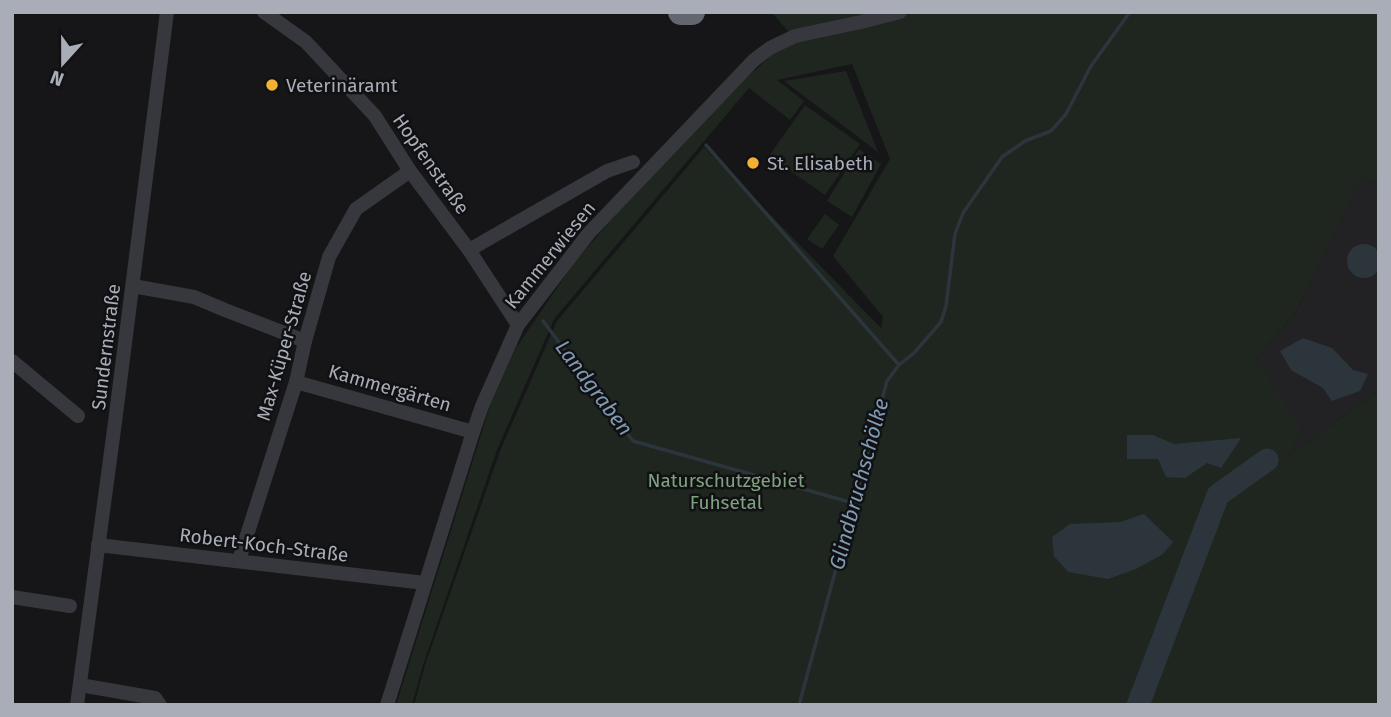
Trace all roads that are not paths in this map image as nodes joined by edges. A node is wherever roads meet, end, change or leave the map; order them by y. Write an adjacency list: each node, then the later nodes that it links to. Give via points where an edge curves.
1 (167, 12): 9 (street, Sundernstraße)
2 (264, 12): 7 (street, Hopfenstraße, via 306,42 367,107)
3 (681, 12): 4 (highway)
4 (692, 12)
5 (900, 12): 10 (street, Kammerwiesen, via 795,36 754,60 589,233)
6 (633, 162): 8 (street, Kammerwiesen, via 607,171)
7 (411, 170): 8 (street, Hopfenstraße); 11 (street, Max-Küper-Straße, via 356,209 329,257)
8 (469, 250): 10 (street, Hopfenstraße)
9 (133, 286): 11 (street, via 194,297); 16 (street, Sundernstraße)
10 (518, 325): 15 (street, Kammerwiesen)
11 (305, 341): 13 (street, Max-Küper-Straße)
12 (12, 361): 14 (street)
13 (296, 382): 15 (street, Kammergärten); 17 (street, Max-Küper-Straße)
14 (78, 416)
15 (473, 432): 18 (street, Kammerwiesen)
16 (98, 545): 17 (street, Robert-Koch-Straße); 21 (street, Sundernstraße)
17 (239, 561): 18 (street, Robert-Koch-Straße)
18 (425, 583): 24 (street, Kammerwiesen)
19 (12, 597): 20 (street)
20 (70, 606)
21 (80, 685): 22 (street, Sundernstraße); 23 (street, via 155,698)
22 (77, 705)
23 (160, 705)
24 (387, 705)

